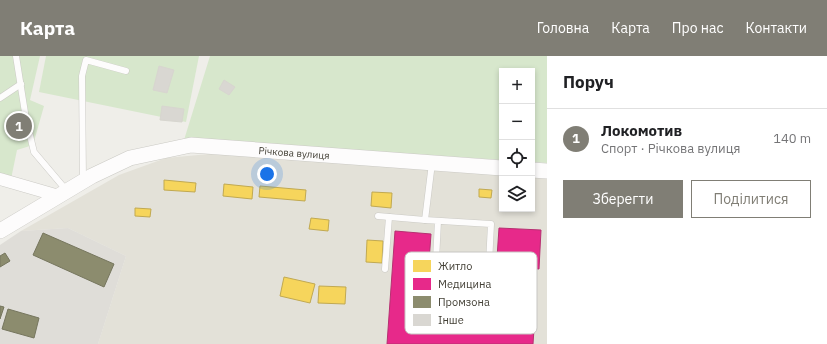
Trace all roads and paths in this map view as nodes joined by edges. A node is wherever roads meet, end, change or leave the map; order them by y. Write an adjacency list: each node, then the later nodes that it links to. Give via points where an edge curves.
1 (16, 56): 3 (lane)
2 (126, 71): 10 (lane, via 86,60 82,76)
3 (21, 84): 4 (lane); 11 (lane, via 34,152)
4 (0, 98)
5 (432, 162): 6 (street, Річкова вулиця); 10 (street, Річкова вулиця, via 191,145 130,158); 14 (lane)
6 (499, 168)
7 (535, 170): 8 (street)
8 (547, 171)
9 (0, 179): 11 (street)
10 (88, 179): 11 (street, Річкова вулиця)
11 (63, 194): 16 (street, Річкова вулиця)
12 (378, 216): 13 (lane)
13 (389, 217): 14 (lane); 19 (lane)
14 (425, 220): 15 (lane)
15 (438, 221): 17 (lane); 18 (lane, via 491,224)
16 (0, 231)
17 (436, 252)
18 (490, 252)
19 (385, 269)

